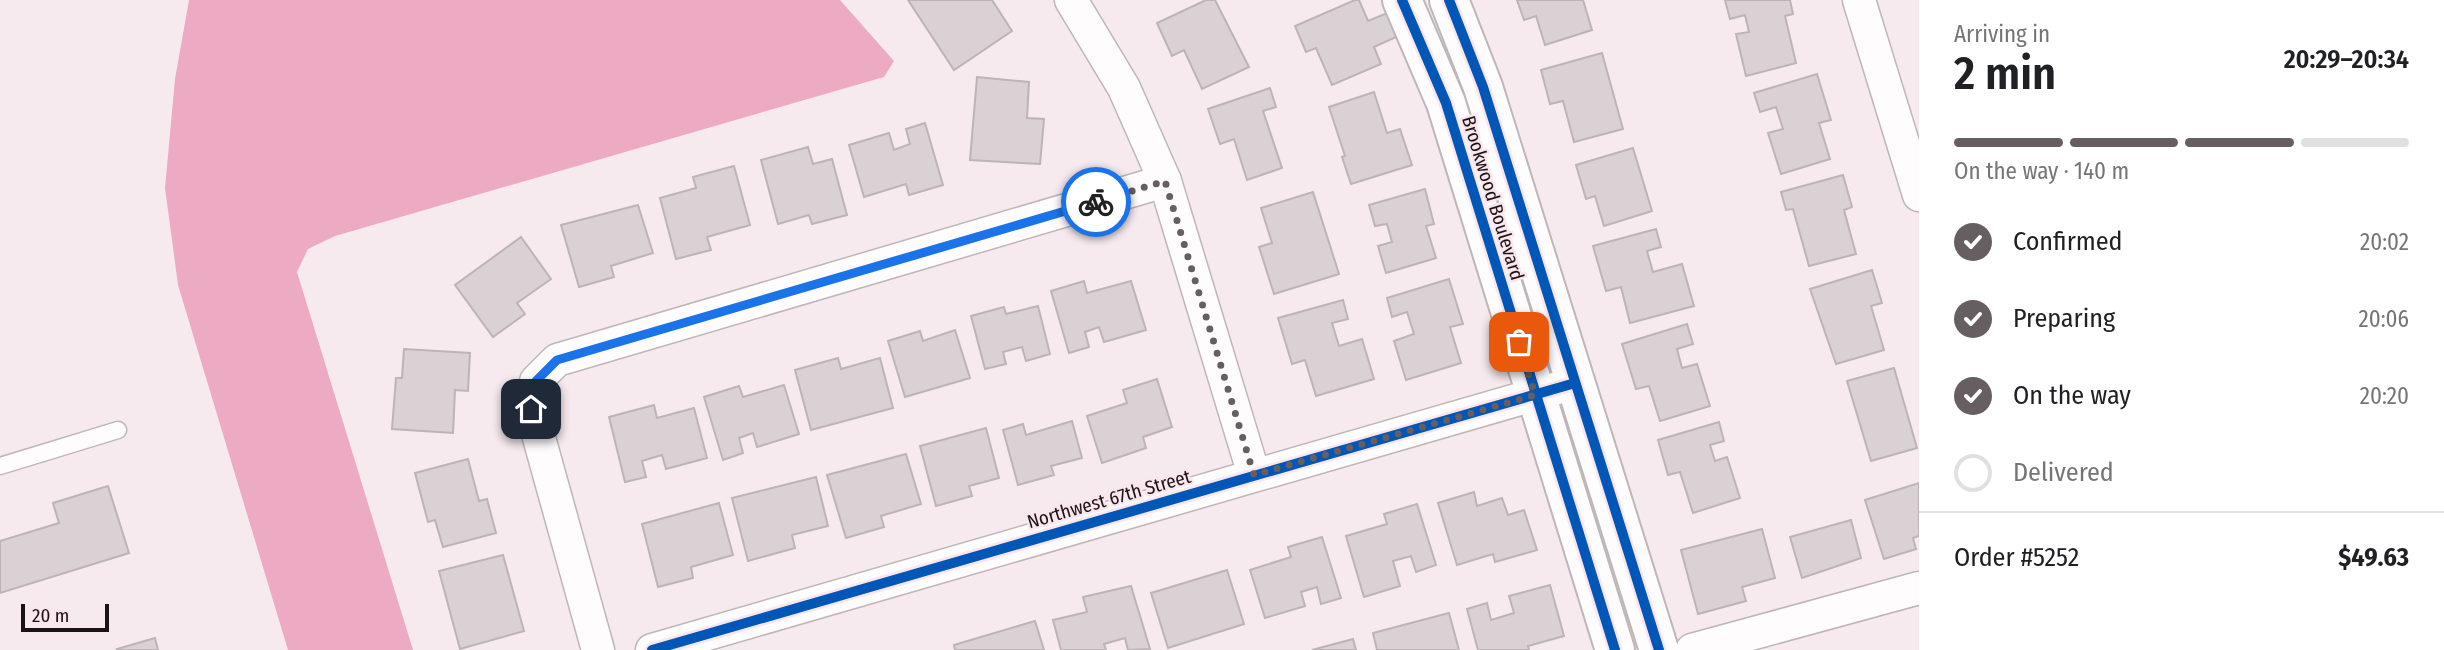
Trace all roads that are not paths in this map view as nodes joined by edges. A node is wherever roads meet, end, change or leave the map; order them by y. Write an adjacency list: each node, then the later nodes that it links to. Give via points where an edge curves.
1 (1072, 0): 5 (street, via 1124,88)
2 (1402, 0): 8 (street, Brookwood Boulevard, via 1446,103)
3 (1449, 0): 7 (street, Brookwood Boulevard, via 1483,87)
4 (1859, 0): 6 (street)
5 (1165, 181): 11 (street); 13 (street, via 557,360 536,381 531,409)
6 (1919, 195)
7 (1575, 383): 8 (street, Northwest 67th Street); 16 (street, Brookwood Boulevard)
8 (1535, 395): 11 (street, Northwest 67th Street); 15 (street, Brookwood Boulevard)
9 (118, 430): 10 (lane)
10 (0, 466)
11 (1254, 475): 14 (street, Northwest 67th Street)
12 (1919, 588): 17 (street)
13 (598, 650)
14 (652, 650)
15 (1615, 650)
16 (1659, 650)
17 (1692, 650)

